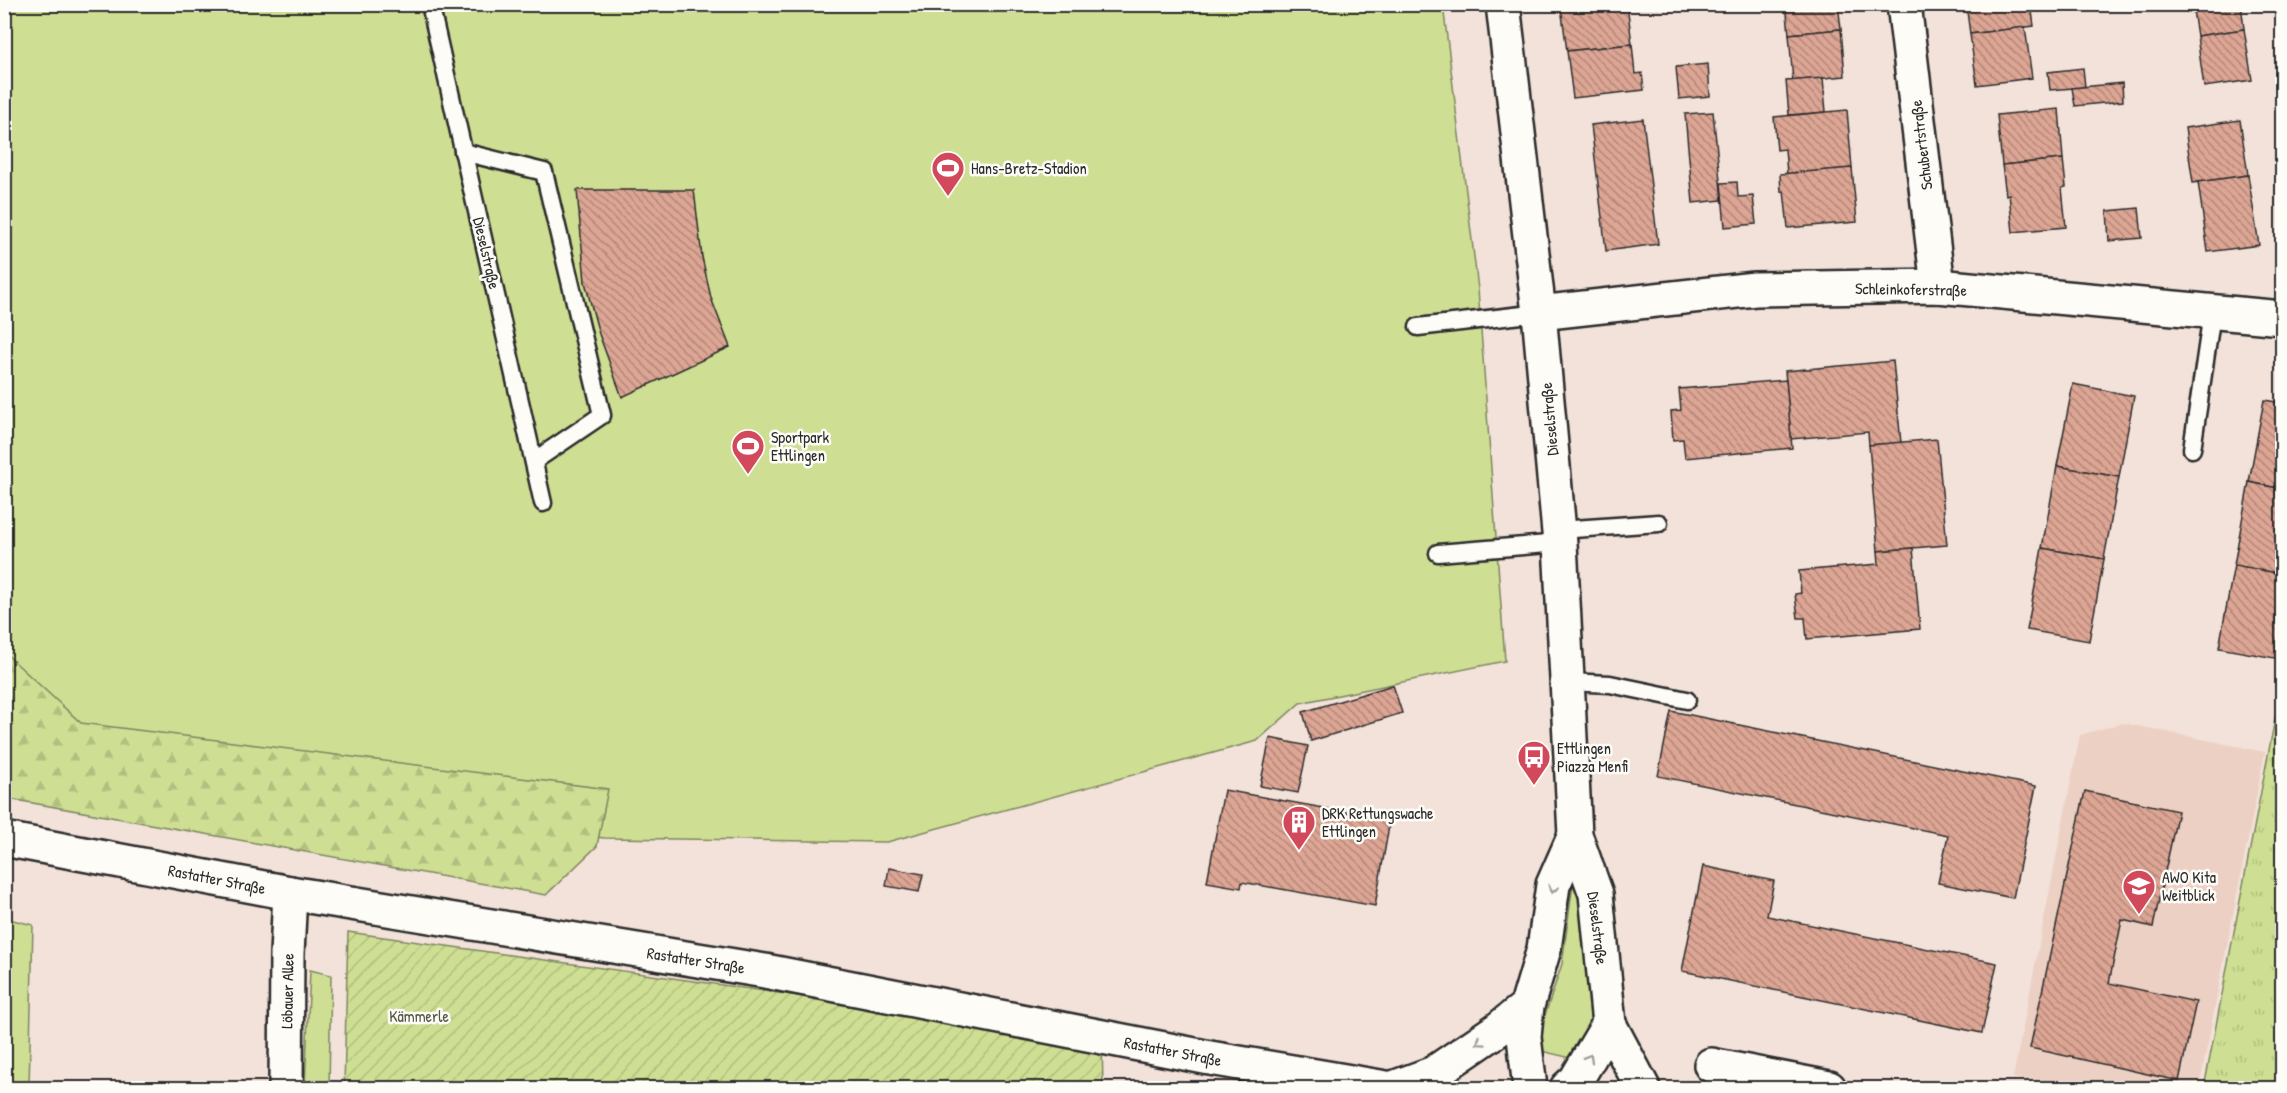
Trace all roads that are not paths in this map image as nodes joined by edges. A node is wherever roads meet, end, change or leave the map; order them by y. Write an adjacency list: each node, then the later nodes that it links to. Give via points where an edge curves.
1 (430, 4): 4 (lane, Dieselstraße)
2 (1503, 4): 6 (street, Dieselstraße)
3 (1904, 4): 5 (street, Schubertstraße)
4 (463, 152): 11 (lane, Dieselstraße); 11 (lane, via 544,171 602,415)
5 (1938, 286): 6 (street, Schleinkoferstraße, via 1755,289); 7 (street, Schleinkoferstraße)
6 (1539, 313): 9 (lane); 14 (street, Dieselstraße)
7 (2212, 313): 8 (street, Schleinkoferstraße); 10 (lane)
8 (2283, 318)
9 (1418, 327)
10 (2192, 449)
11 (534, 460): 12 (lane, Dieselstraße)
12 (543, 502)
13 (1659, 523): 14 (lane)
14 (1560, 536): 15 (lane); 16 (street, Dieselstraße)
15 (1438, 553)
16 (1568, 682): 17 (lane, via 1610,684); 18 (street, Dieselstraße)
17 (1687, 700)
18 (1575, 835): 21 (street, Dieselstraße, one-way to 21, via 1553,885 1544,949); 22 (street, Dieselstraße, via 1596,894)
19 (4, 839): 20 (street, Rastatter Straße)
20 (290, 893): 24 (street, Löbauer Allee); 25 (street, Rastatter Straße, via 765,971 1210,1059)
21 (1527, 1006): 26 (street, one-way to 26, via 1434,1073); 27 (street, Dieselstraße, via 1524,1037)
22 (1609, 1024): 28 (street, one-way to 22); 29 (street, Dieselstraße)
23 (1711, 1065): 30 (street)
24 (286, 1089)
25 (1386, 1089)
26 (1394, 1089)
27 (1530, 1089)
28 (1567, 1089)
29 (1643, 1089)
30 (1829, 1089)

